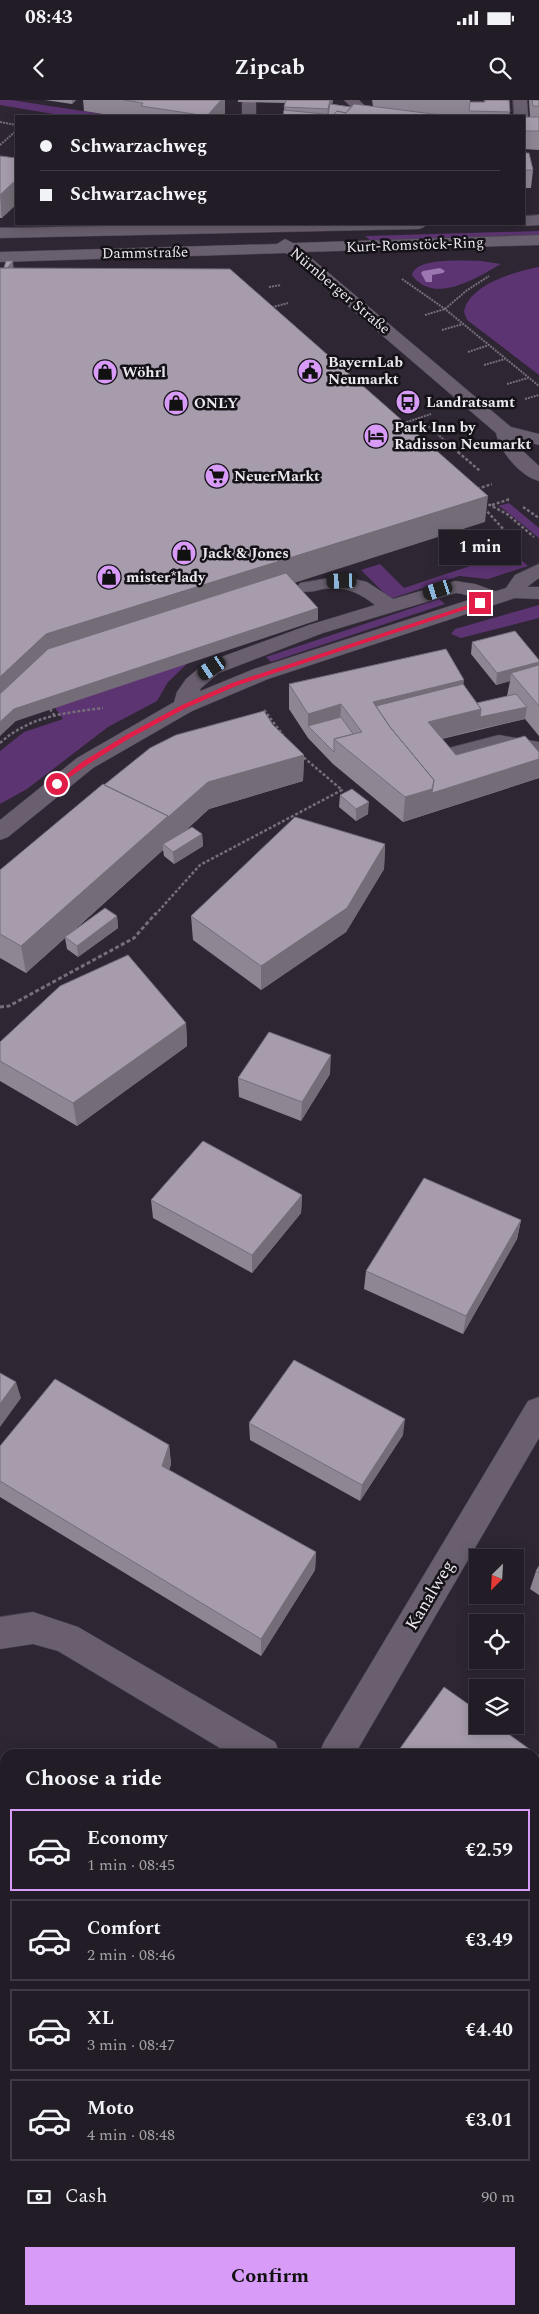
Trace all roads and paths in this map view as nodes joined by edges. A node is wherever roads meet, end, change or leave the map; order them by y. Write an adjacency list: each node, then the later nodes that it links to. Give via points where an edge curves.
1 (351, 100): 3 (main road)
2 (520, 100): 4 (main road)
3 (367, 115)
4 (521, 115)
5 (0, 122): 6 (path)
6 (15, 125)
7 (15, 133): 8 (path)
8 (0, 145)
9 (539, 220): 10 (main road)
10 (525, 221)
11 (342, 225): 12 (main road, Kurt-Romstöck-Ring)
12 (265, 226): 13 (main road, Dammstraße); 15 (main road, Nürnberger Straße)
13 (0, 234)
14 (539, 240): 15 (main road, Kurt-Romstöck-Ring)
15 (291, 249): 16 (main road, Dammstraße); 38 (main road, Nürnberger Straße)
16 (0, 258)
17 (494, 274): 20 (path)
18 (400, 278): 20 (path)
19 (288, 302): 21 (path)
20 (445, 309): 22 (path); 23 (path)
21 (263, 310)
22 (425, 315)
23 (464, 324): 24 (path); 25 (path)
24 (442, 330)
25 (490, 345): 26 (path); 28 (path)
26 (468, 352)
27 (355, 358): 30 (path)
28 (506, 359): 29 (path); 31 (path)
29 (484, 365)
30 (326, 366)
31 (529, 378): 32 (path); 33 (path)
32 (507, 384)
33 (539, 386)
34 (539, 395): 35 (path)
35 (525, 399)
36 (434, 414): 37 (path)
37 (395, 426)
38 (505, 431): 39 (main road, Nürnberger Straße); 40 (main road, Nürnberger Straße, via 515,454)
39 (539, 440)
40 (539, 475)
41 (494, 483): 42 (path)
42 (475, 489)
43 (513, 498): 44 (path)
44 (491, 506): 45 (path, via 507,514); 46 (path, via 478,499)
45 (539, 541)
46 (514, 542)
47 (539, 570): 50 (main road, via 522,579)
48 (307, 586): 51 (main road, via 352,582 370,590)
49 (539, 593): 50 (main road)
50 (505, 595): 51 (main road, via 455,587); 53 (main road, via 261,674)
51 (389, 606): 53 (main road, via 212,668 189,688)
52 (260, 705): 57 (path)
53 (184, 706): 62 (main road, via 85,763)
54 (50, 709): 56 (path)
55 (59, 714): 56 (path)
56 (54, 715): 58 (path, via 22,724)
57 (288, 742)
58 (0, 743)
59 (539, 749): 61 (main road, via 499,742)
60 (301, 755): 63 (path, via 342,790 200,865 134,938 9,1006)
61 (449, 755)
62 (0, 832)
63 (0, 1007)
64 (539, 1410): 67 (main road, Kanalweg)
65 (0, 1633): 66 (main road, via 33,1628 66,1638)
66 (255, 1749)
67 (339, 1749)

